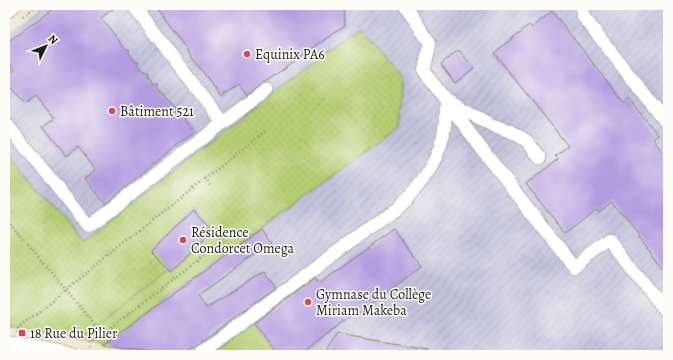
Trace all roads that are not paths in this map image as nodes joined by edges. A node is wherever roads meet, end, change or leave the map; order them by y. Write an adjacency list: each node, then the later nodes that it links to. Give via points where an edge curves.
1 (16, 5): 5 (street)
2 (133, 5): 9 (street)
3 (405, 5): 7 (street, via 430,43 424,71)
4 (582, 5): 10 (street, via 583,16)
5 (5, 13)
6 (266, 90): 9 (street)
7 (445, 99): 11 (street, via 492,125 510,130 527,141); 12 (street, via 574,267 610,240); 14 (street, via 445,125 439,148 432,164 412,194)
8 (5, 122): 9 (street, via 88,226)
9 (223, 123)
10 (668, 125)
11 (540, 158)
12 (668, 314)
13 (9, 343): 15 (street)
14 (203, 351)
15 (73, 355)

